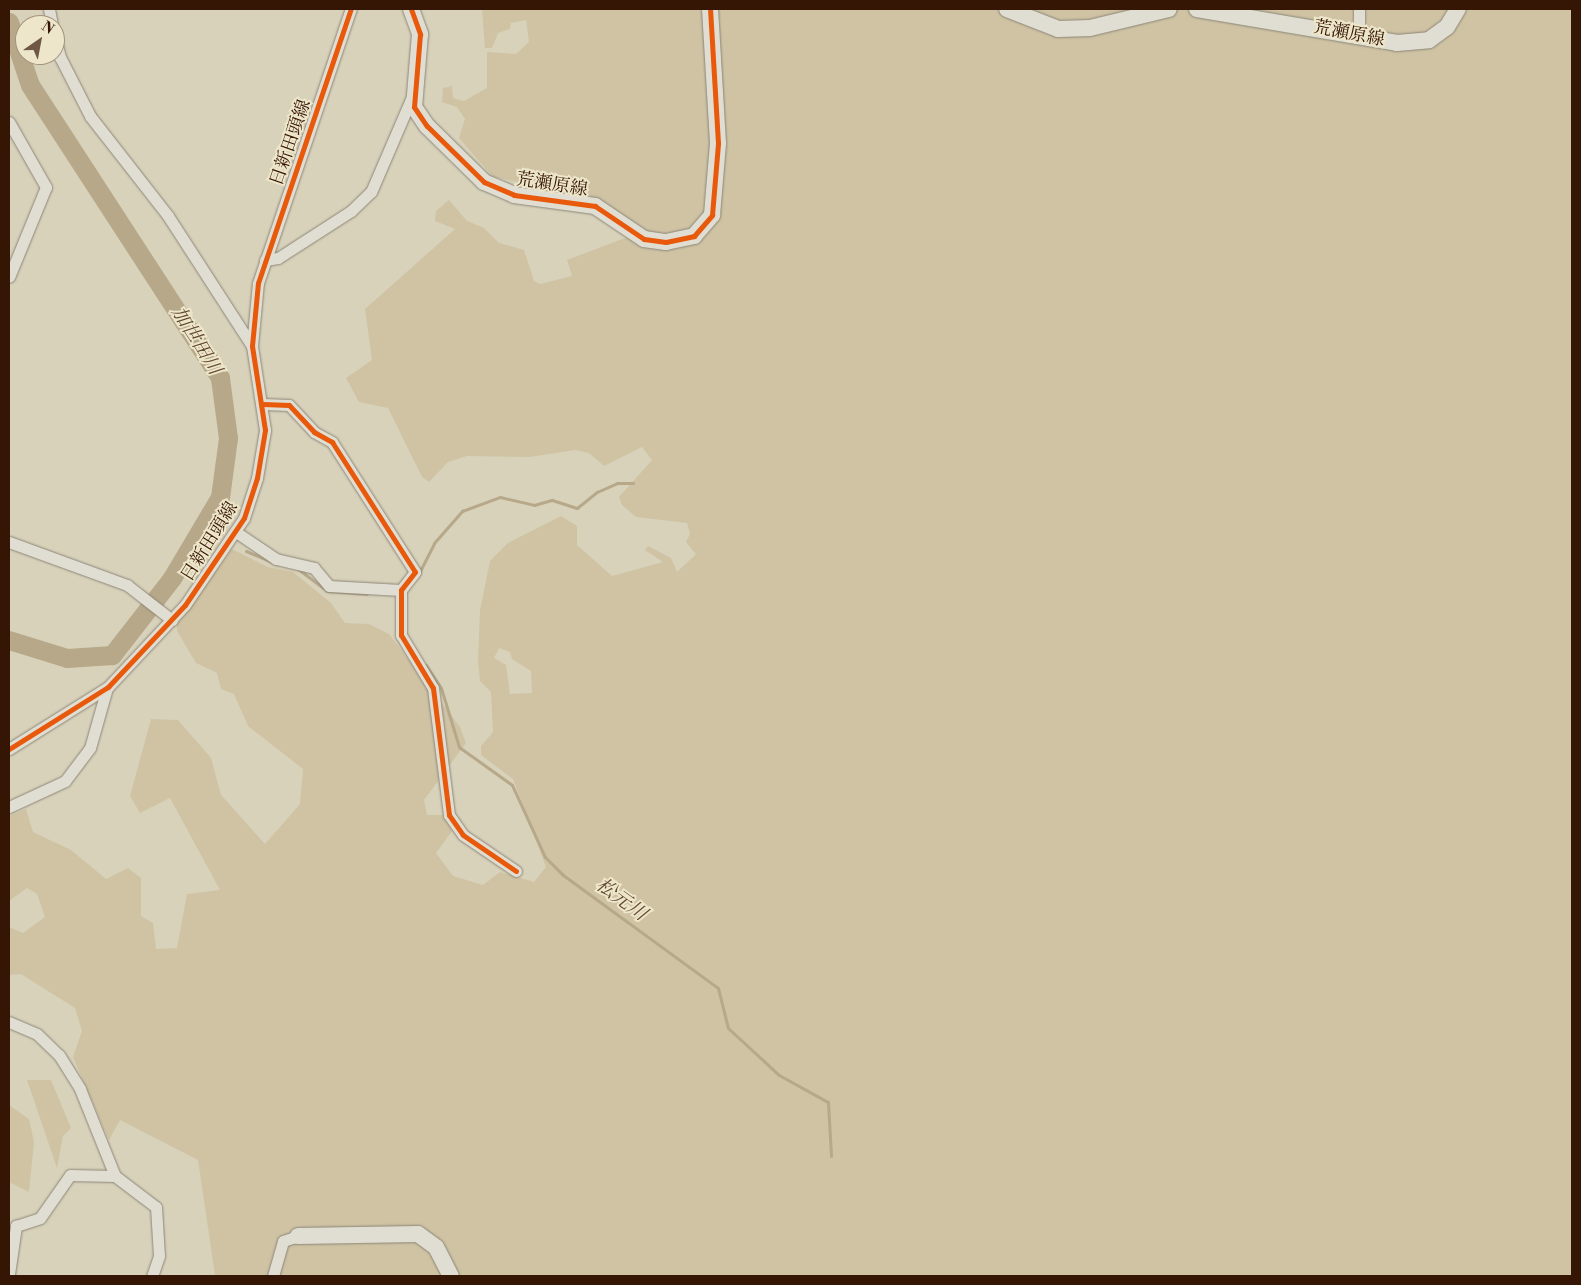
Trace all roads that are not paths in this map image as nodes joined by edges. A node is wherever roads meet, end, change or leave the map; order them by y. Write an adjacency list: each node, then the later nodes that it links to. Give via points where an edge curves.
1 (351, 9): 13 (street, 日新田頭線)
2 (411, 9): 11 (street, via 420,34)
3 (710, 9): 11 (street, 荒瀬原線, via 716,178 712,215 705,227 684,241 644,239 595,206 514,194 484,182 427,126)
4 (1007, 9): 5 (street, via 1058,29 1090,28)
5 (1169, 9)
6 (1197, 9): 9 (street, 荒瀬原線)
7 (1359, 9): 9 (street)
8 (1458, 9): 9 (street, 荒瀬原線, via 1447,27 1429,40 1397,43)
9 (1358, 35)
10 (64, 65): 15 (street, via 90,116 168,216)
11 (412, 97): 13 (street, via 371,192 352,212 278,258)
12 (9, 122): 14 (street, via 46,187)
13 (265, 260): 15 (street, 日新田頭線, via 254,308)
14 (9, 277)
15 (252, 346): 16 (street, 日新田頭線)
16 (263, 404): 17 (street, 日新田頭線, via 264,430 257,478); 19 (street, via 289,405 314,432 332,442 416,572)
17 (236, 532): 19 (street, via 276,559 314,568 329,586); 20 (street, 日新田頭線)
18 (9, 542): 20 (street, via 128,586)
19 (401, 590): 24 (street, via 401,635 433,688 450,815 463,835)
20 (170, 618): 21 (street, 日新田頭線)
21 (108, 687): 22 (street, 日新田頭線); 23 (street, via 90,748 65,781)
22 (9, 749)
23 (9, 807)
24 (516, 871)
25 (9, 1022): 26 (street, via 37,1034 59,1055 80,1089)
26 (115, 1176): 28 (street, via 70,1175 40,1218 16,1226); 29 (street, via 156,1208 159,1256)
27 (298, 1236): 30 (street, via 283,1241); 31 (street, via 418,1234 436,1248)
28 (9, 1274)
29 (152, 1276)
30 (273, 1276)
31 (451, 1276)

